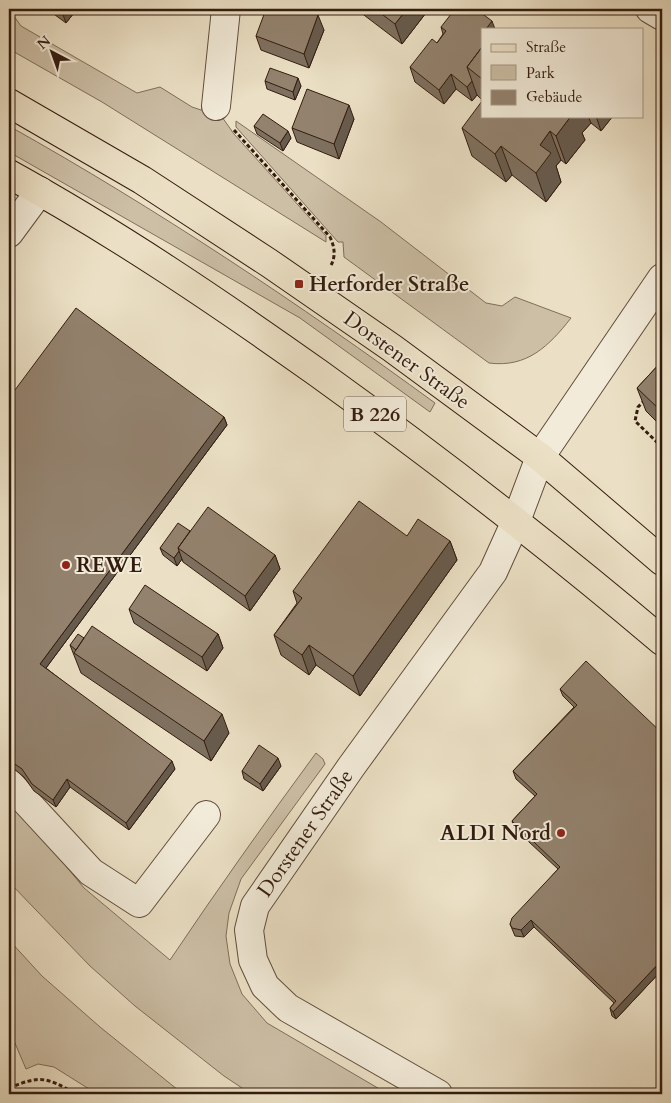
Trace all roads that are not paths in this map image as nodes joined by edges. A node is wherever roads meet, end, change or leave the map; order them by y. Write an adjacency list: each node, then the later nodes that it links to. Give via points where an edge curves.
1 (226, 9): 5 (street)
2 (650, 9): 3 (street)
3 (662, 16)
4 (9, 103): 10 (main road, Dorstener Straße / B 226, via 142,180 269,263)
5 (216, 106)
6 (9, 174): 7 (main road, B 226)
7 (40, 191): 8 (street); 11 (main road, B 226, via 232,312 411,439)
8 (9, 233)
9 (662, 278): 10 (street)
10 (540, 457): 11 (street); 12 (main road, Dorstener Straße / B 226)
11 (516, 521): 13 (main road, B 226); 16 (street, Dorstener Straße, via 493,572 255,906 249,930 253,960 265,986 288,1008)
12 (662, 561)
13 (662, 641)
14 (9, 783): 15 (street, via 91,872 139,903)
15 (206, 815)
16 (438, 1094)

